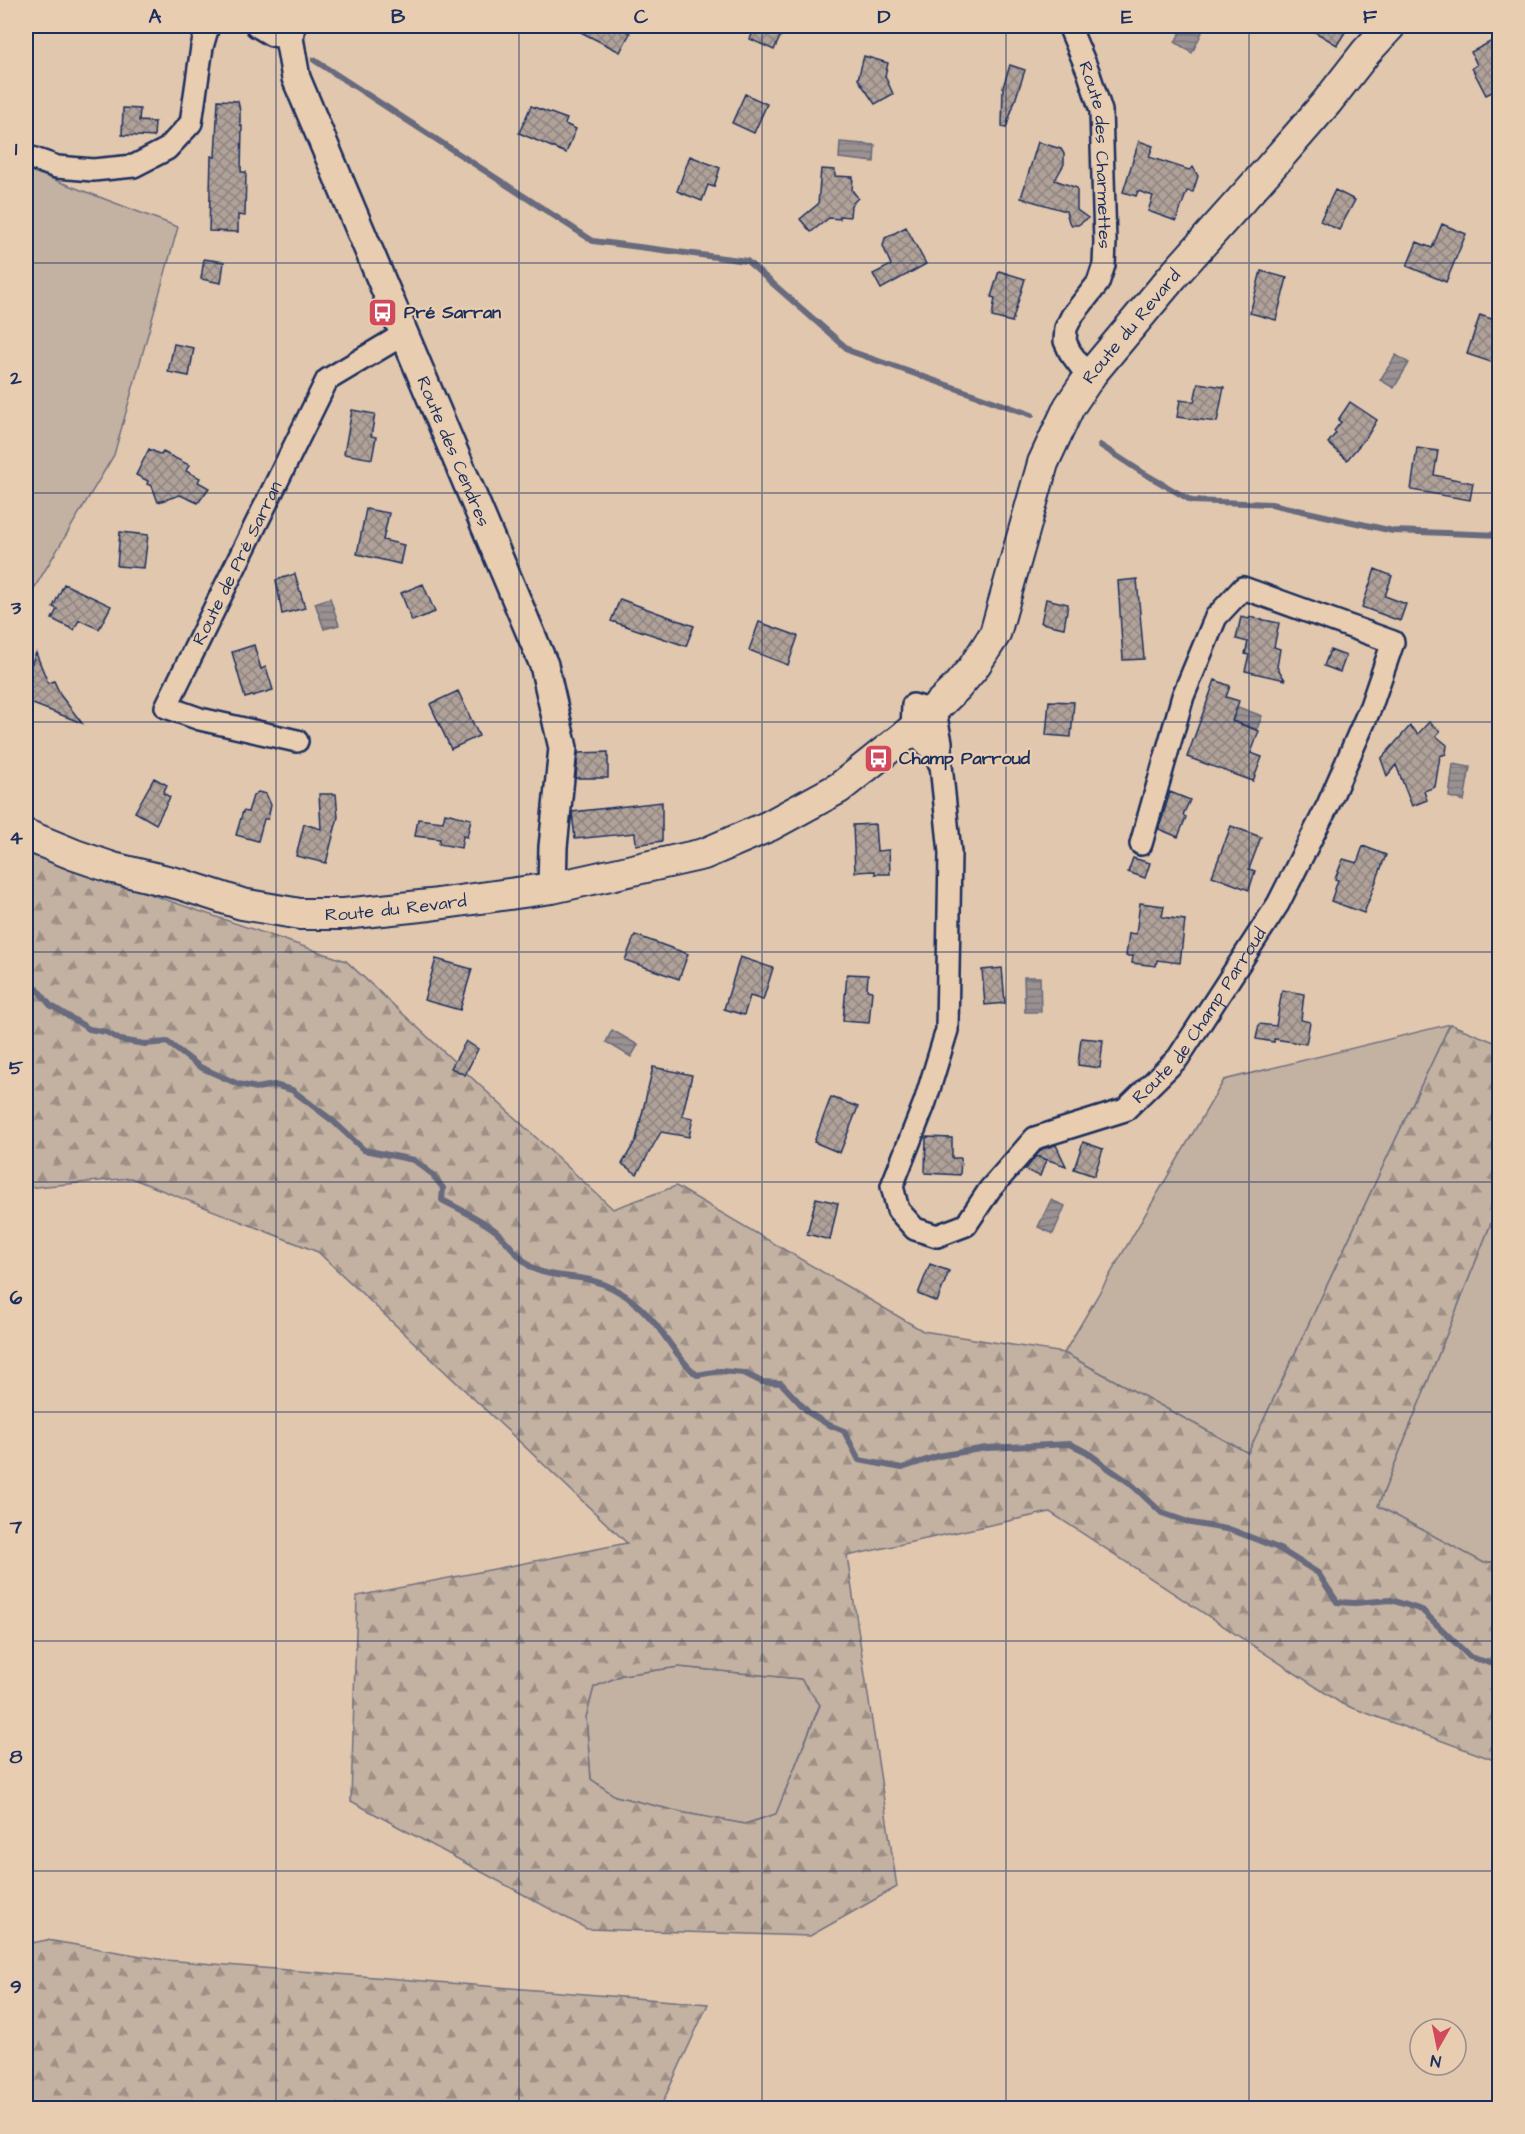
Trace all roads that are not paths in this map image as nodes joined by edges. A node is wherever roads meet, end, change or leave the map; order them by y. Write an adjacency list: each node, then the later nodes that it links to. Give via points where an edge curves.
1 (208, 26): 8 (street, via 191,123 167,149 134,166 93,170 57,167)
2 (257, 26): 6 (street, via 272,35)
3 (1070, 26): 10 (street, Route des Charmettes, via 1101,111 1104,265 1098,283 1072,316 1065,341 1082,367)
4 (1390, 26): 7 (main road, Route du Revard, via 1365,51)
5 (1413, 26): 7 (main road, Route du Revard)
6 (290, 32): 9 (street, Route des Cendres, via 296,78)
7 (1327, 102): 10 (main road, Route du Revard)
8 (26, 156)
9 (404, 334): 12 (street, Route de Pré Sarran, via 327,380 166,707 200,719); 15 (street, Route des Cendres, via 544,665 563,748)
10 (1092, 373): 11 (main road, Route du Revard, via 1069,407 1044,463 1007,591 976,644)
11 (919, 715): 14 (street, Route de Champ Parroud, via 927,745 941,765 951,853 947,1030 925,1102 892,1186 898,1210 915,1229 937,1236 966,1225 990,1188 1035,1138 1125,1110 1178,1058 1278,904 1328,805 1371,706 1393,642 1243,588 1216,617 1184,696); 15 (main road, Route du Revard, via 839,788 769,826 704,854)
12 (297, 741)
13 (26, 835): 15 (main road, Route du Revard, via 113,868 242,904 300,914 344,914)
14 (1141, 844)
15 (552, 888)

